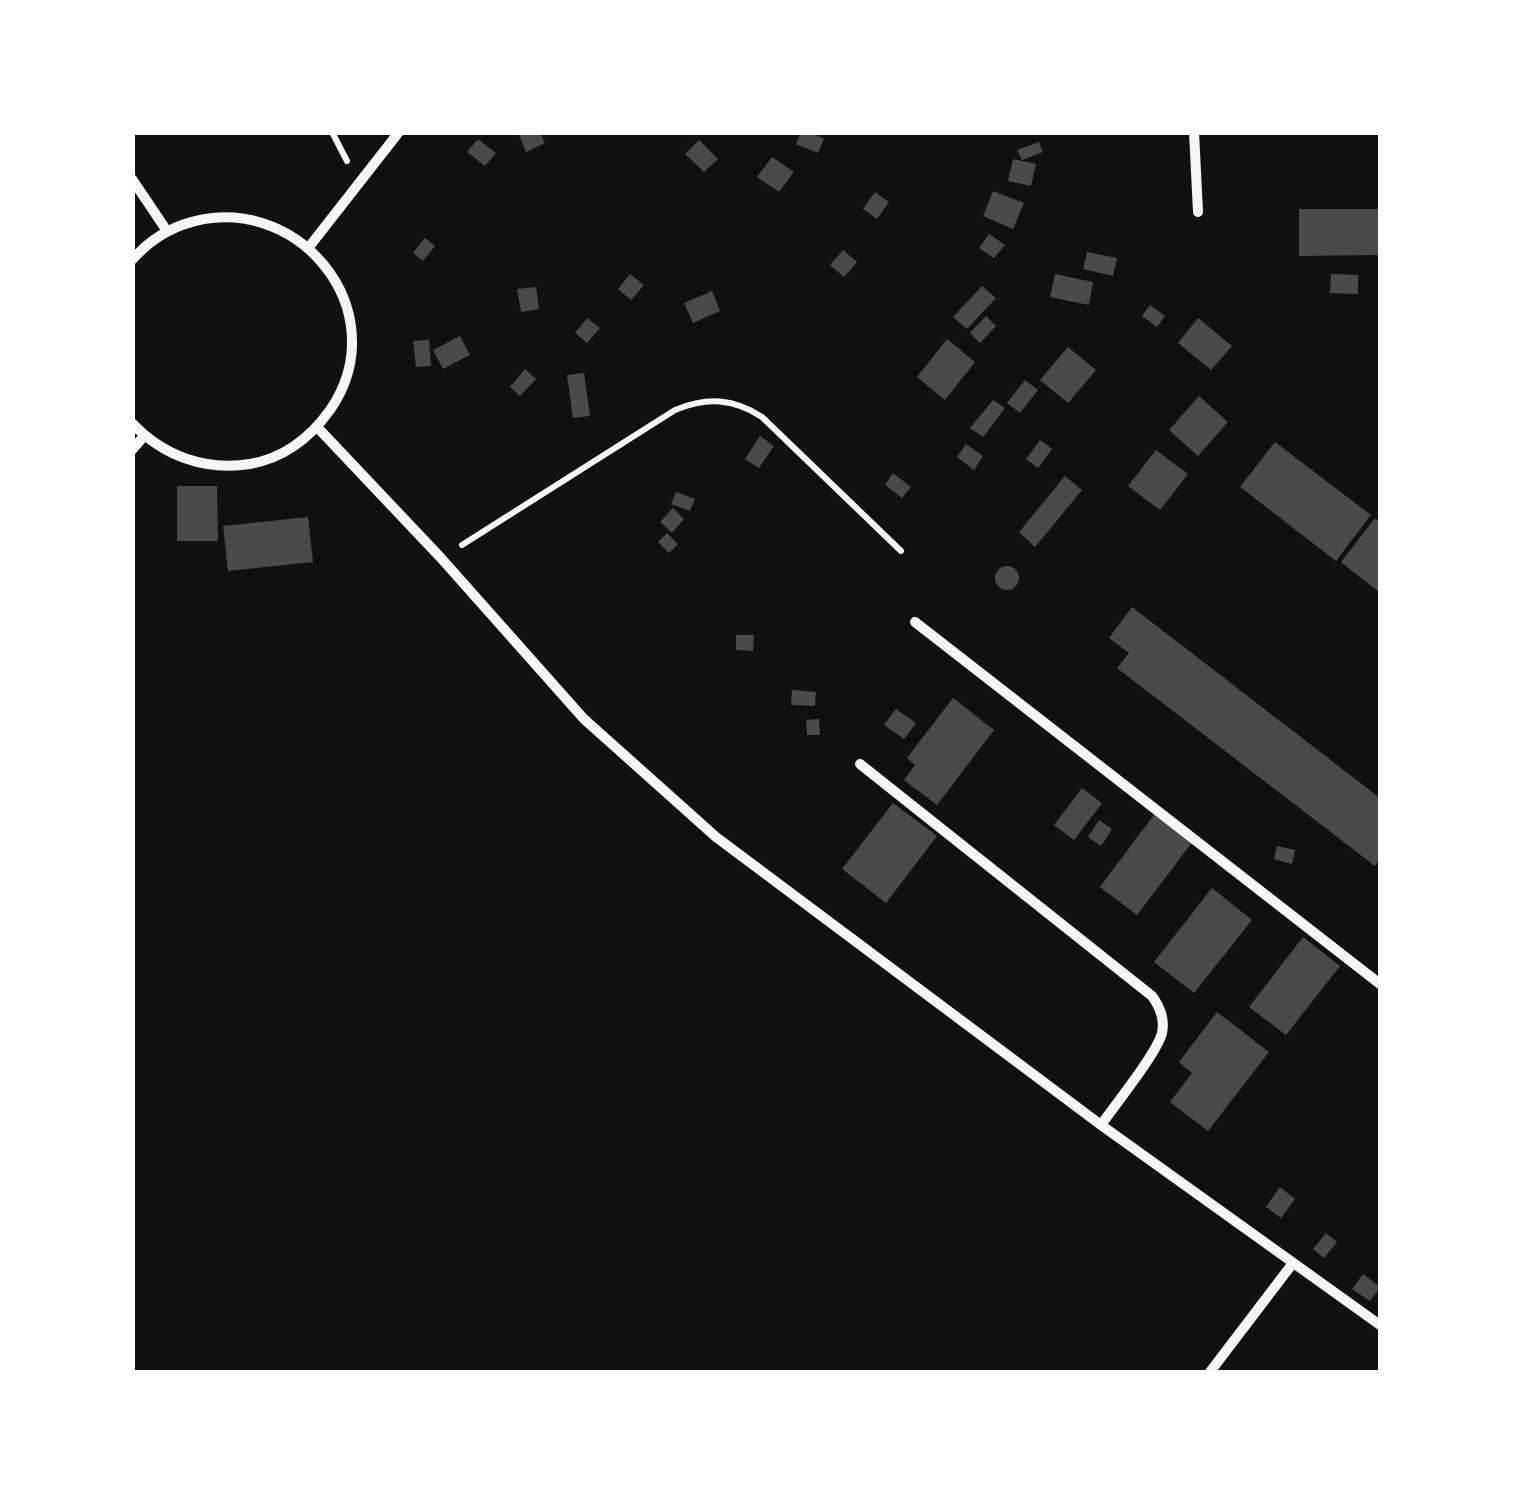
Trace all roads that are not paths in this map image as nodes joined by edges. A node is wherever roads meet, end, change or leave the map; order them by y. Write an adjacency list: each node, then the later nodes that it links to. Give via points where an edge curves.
1 (399, 132): 6 (street)
2 (1194, 132): 4 (street)
3 (132, 179): 5 (street)
4 (1198, 212)
5 (167, 231): 6 (street, via 202,218 240,217 277,227); 7 (street)
6 (309, 247): 9 (street, via 335,278 349,316 352,356 340,395)
7 (132, 260)
8 (132, 422): 10 (street)
9 (318, 428): 10 (street, via 264,461 232,466 171,454); 15 (street, via 584,718 716,837)
10 (144, 436): 11 (street)
11 (132, 450)
12 (915, 622): 14 (street)
13 (860, 764): 15 (street, via 1152,996 1163,1021 1158,1043)
14 (1380, 984)
15 (1101, 1125): 16 (street)
16 (1293, 1263): 17 (street); 18 (street)
17 (1380, 1325)
18 (1210, 1372)

